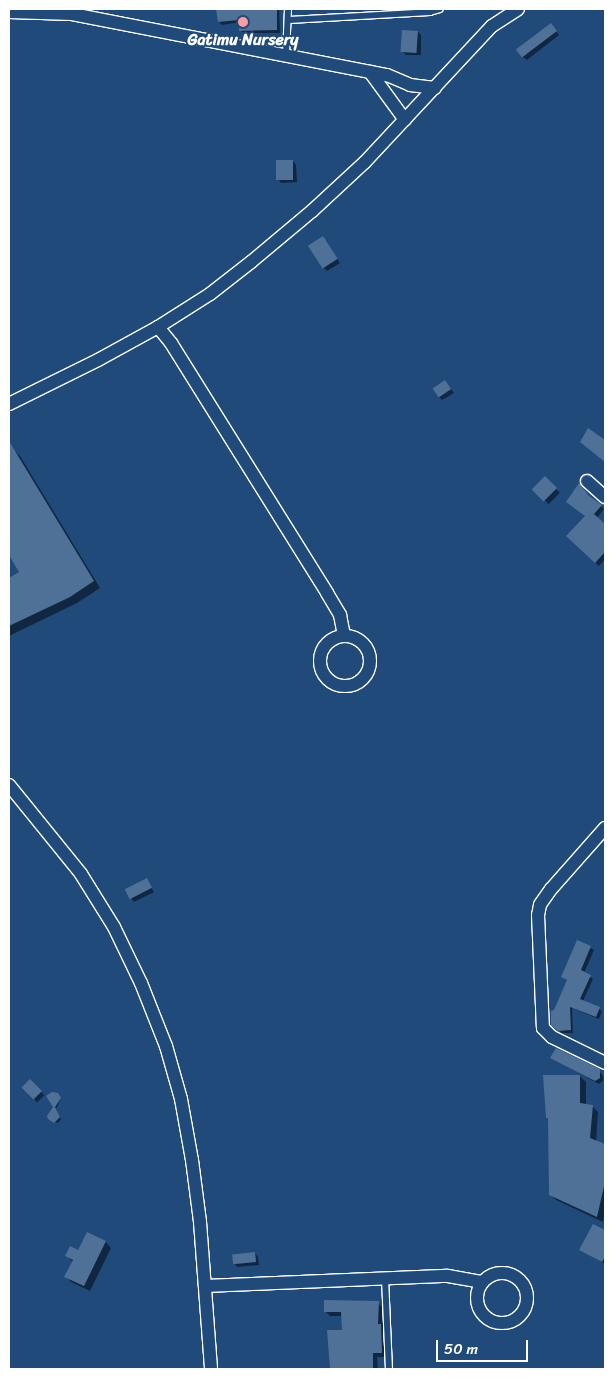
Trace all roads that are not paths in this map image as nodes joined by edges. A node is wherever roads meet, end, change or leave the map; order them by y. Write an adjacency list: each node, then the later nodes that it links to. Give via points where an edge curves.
1 (288, 9): 7 (lane)
2 (440, 9): 5 (lane, via 430,12)
3 (501, 9): 8 (street)
4 (518, 9): 8 (street)
5 (414, 10): 7 (lane)
6 (9, 12): 9 (street, via 72,14)
7 (289, 20): 9 (lane)
8 (492, 26): 11 (street)
9 (286, 54): 10 (street)
10 (370, 72): 11 (street, via 410,85); 12 (street)
11 (435, 88): 12 (street)
12 (405, 120): 13 (street, via 312,211 210,294)
13 (158, 328): 14 (street); 17 (street, via 171,343 327,593 340,615)
14 (9, 404)
15 (587, 481): 16 (street)
16 (605, 497)
17 (344, 636)
18 (9, 785): 23 (street, via 81,874 114,927 166,1046 182,1099 192,1160)
19 (605, 828): 20 (street, via 551,889 540,905 538,915 543,1028 552,1037)
20 (605, 1063)
21 (385, 1278): 22 (street, via 448,1276); 23 (street); 25 (lane)
22 (482, 1282): 22 (street, via 499,1273 515,1276 527,1296 523,1312 510,1322 494,1322 487,1318 478,1304 477,1295)
23 (204, 1286): 24 (street)
24 (211, 1369)
25 (389, 1369)

